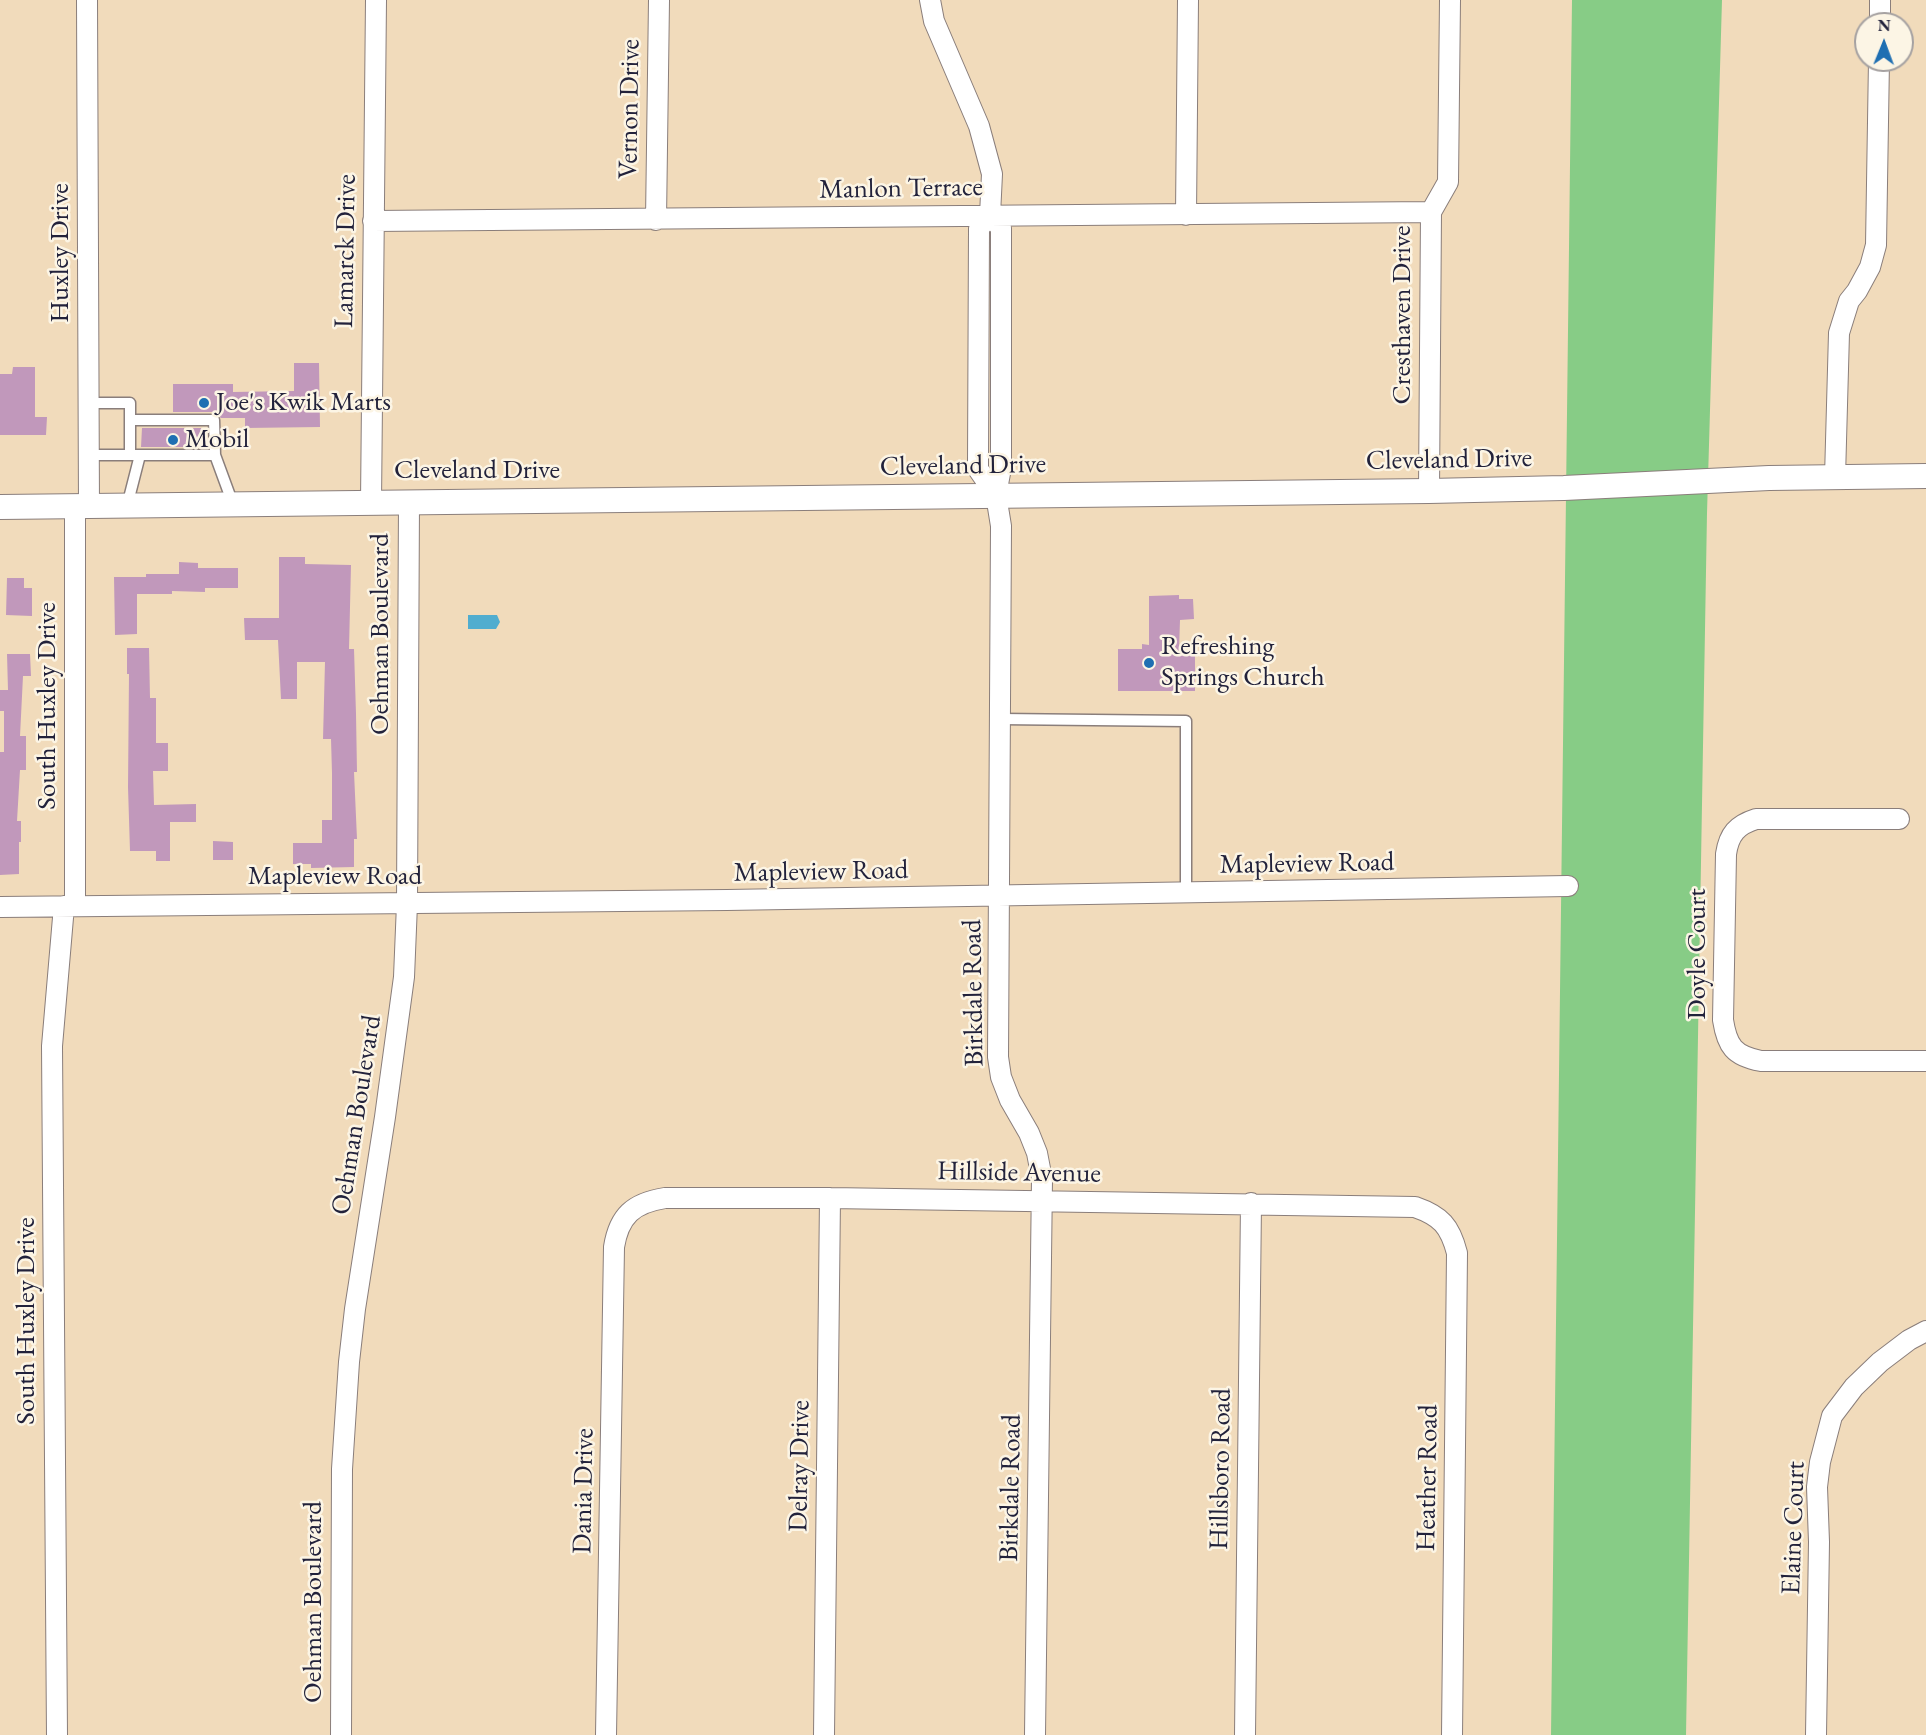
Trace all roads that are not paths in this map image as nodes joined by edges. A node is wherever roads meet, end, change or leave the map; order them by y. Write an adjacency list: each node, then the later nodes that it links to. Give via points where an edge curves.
1 (87, 0): 15 (street, Huxley Drive)
2 (376, 0): 12 (street, Lamarck Drive)
3 (659, 0): 11 (street, Vernon Drive)
4 (930, 0): 9 (street, via 934,21 979,126 992,174)
5 (1188, 0): 10 (street)
6 (1450, 0): 8 (street, Cresthaven Drive, via 1448,182)
7 (1880, 72): 21 (street, via 1876,245 1870,267 1849,301 1839,333)
8 (1431, 212): 10 (street, Manlon Terrace); 22 (street, Cresthaven Drive)
9 (990, 215): 10 (street, Manlon Terrace); 11 (street, Manlon Terrace); 13 (street, via 979,228); 14 (street, via 1001,228)
10 (1186, 215)
11 (656, 220): 12 (street, Manlon Terrace)
12 (373, 221): 25 (street, Lamarck Drive)
13 (979, 346): 14 (street); 23 (street, via 978,469)
14 (1001, 346): 23 (street, via 1001,468)
15 (88, 403): 16 (lane, via 130,403); 17 (street, Huxley Drive)
16 (130, 420): 18 (lane); 19 (lane, via 172,424 214,420)
17 (88, 455): 18 (lane); 29 (street, Huxley Drive)
18 (135, 455): 19 (lane); 27 (lane)
19 (215, 455): 26 (lane)
20 (1926, 476): 21 (street, Cleveland Drive)
21 (1835, 477): 22 (street, Cleveland Drive)
22 (1429, 491): 23 (street, Cleveland Drive)
23 (996, 495): 24 (street, Cleveland Drive); 30 (street, Birkdale Road, via 1001,526)
24 (409, 501): 25 (street, Cleveland Drive); 35 (street, Oehman Boulevard)
25 (371, 502): 26 (street, Cleveland Drive)
26 (233, 504): 27 (street, Cleveland Drive)
27 (127, 506): 29 (street, Cleveland Drive)
28 (0, 507): 29 (street, Cleveland Drive)
29 (82, 507): 36 (street, South Huxley Drive)
30 (1000, 719): 33 (lane, via 1186,721); 34 (street, Birkdale Road)
31 (1899, 819): 38 (street, Doyle Court, via 1756,819 1745,822 1732,834 1726,854 1723,1020 1725,1035 1744,1058)
32 (1568, 886): 33 (street, Mapleview Road)
33 (1186, 893): 34 (street, Mapleview Road)
34 (999, 896): 35 (street, Mapleview Road); 40 (street, Birkdale Road, via 998,1057 1010,1100 1037,1153)
35 (407, 904): 36 (street, Mapleview Road); 46 (street, Oehman Boulevard, via 404,977 349,1362 341,1490)
36 (70, 906): 37 (street, Mapleview Road); 45 (street, South Huxley Drive, via 52,1046)
37 (0, 907)
38 (1926, 1061)
39 (830, 1197): 40 (street, Hillside Avenue); 43 (street, Hillside Avenue, via 648,1201 624,1218); 48 (street, Delray Drive)
40 (1041, 1201): 41 (street, Hillside Avenue); 49 (street, Birkdale Road)
41 (1251, 1203): 42 (street, Hillside Avenue, via 1415,1207 1430,1212); 50 (street, Hillsboro Road)
42 (1445, 1224): 51 (street, Heather Road, via 1457,1252)
43 (614, 1247): 47 (street, Dania Drive)
44 (1926, 1331): 52 (street, Elaine Court, via 1880,1362 1854,1387 1832,1416 1827,1434 1816,1511)
45 (57, 1735)
46 (341, 1735)
47 (606, 1735)
48 (824, 1735)
49 (1035, 1735)
50 (1245, 1735)
51 (1452, 1735)
52 (1816, 1735)

